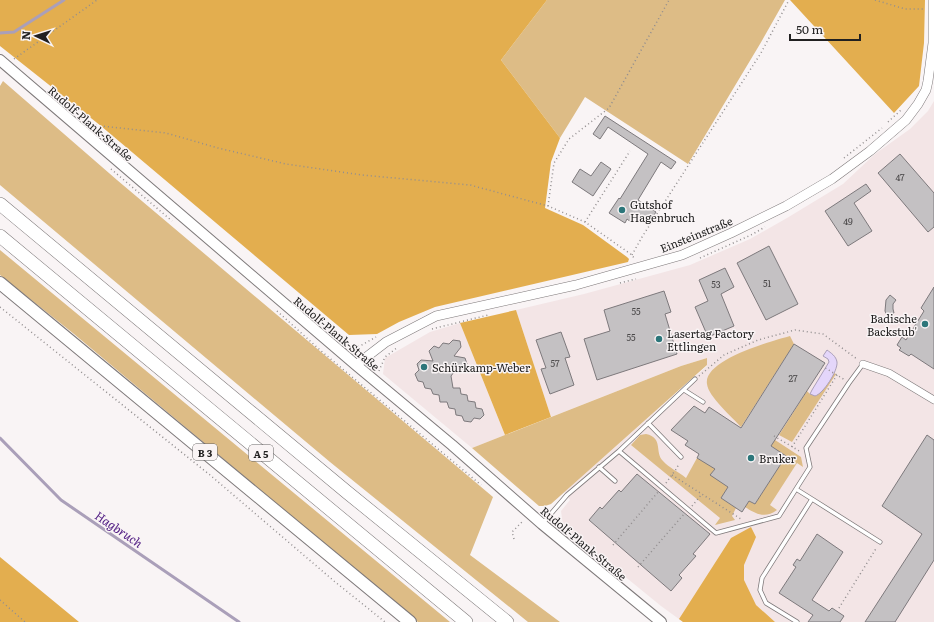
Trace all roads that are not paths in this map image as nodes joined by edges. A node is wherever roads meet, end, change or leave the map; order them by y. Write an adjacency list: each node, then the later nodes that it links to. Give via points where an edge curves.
1 (930, 2): 7 (street, Einsteinstraße, via 933,43 926,90 906,120 832,179 786,206 682,254 560,288 436,316 386,342)
2 (4, 63): 7 (main road, Rudolf-Plank-Straße)
3 (0, 204): 23 (highway, A 5, via 348,494)
4 (0, 236): 22 (highway, A 5)
5 (0, 283): 21 (main road, B 3)
6 (863, 364): 10 (street, via 889,373); 17 (lane, via 806,448 810,467)
7 (356, 365): 19 (main road, Rudolf-Plank-Straße, via 452,444)
8 (695, 379): 9 (lane)
9 (684, 390): 11 (lane); 12 (lane)
10 (934, 400)
11 (703, 402)
12 (648, 423): 13 (lane); 14 (lane)
13 (619, 451): 15 (lane); 17 (lane, via 716,532 779,516)
14 (681, 457)
15 (599, 467): 16 (lane); 19 (lane, via 567,495)
16 (615, 481)
17 (796, 489): 18 (lane)
18 (812, 499): 20 (lane); 25 (lane, via 762,578 760,590 766,603)
19 (542, 524): 24 (main road, Rudolf-Plank-Straße)
20 (880, 542)
21 (410, 622)
22 (466, 622)
23 (507, 622)
24 (661, 622)
25 (797, 622)

